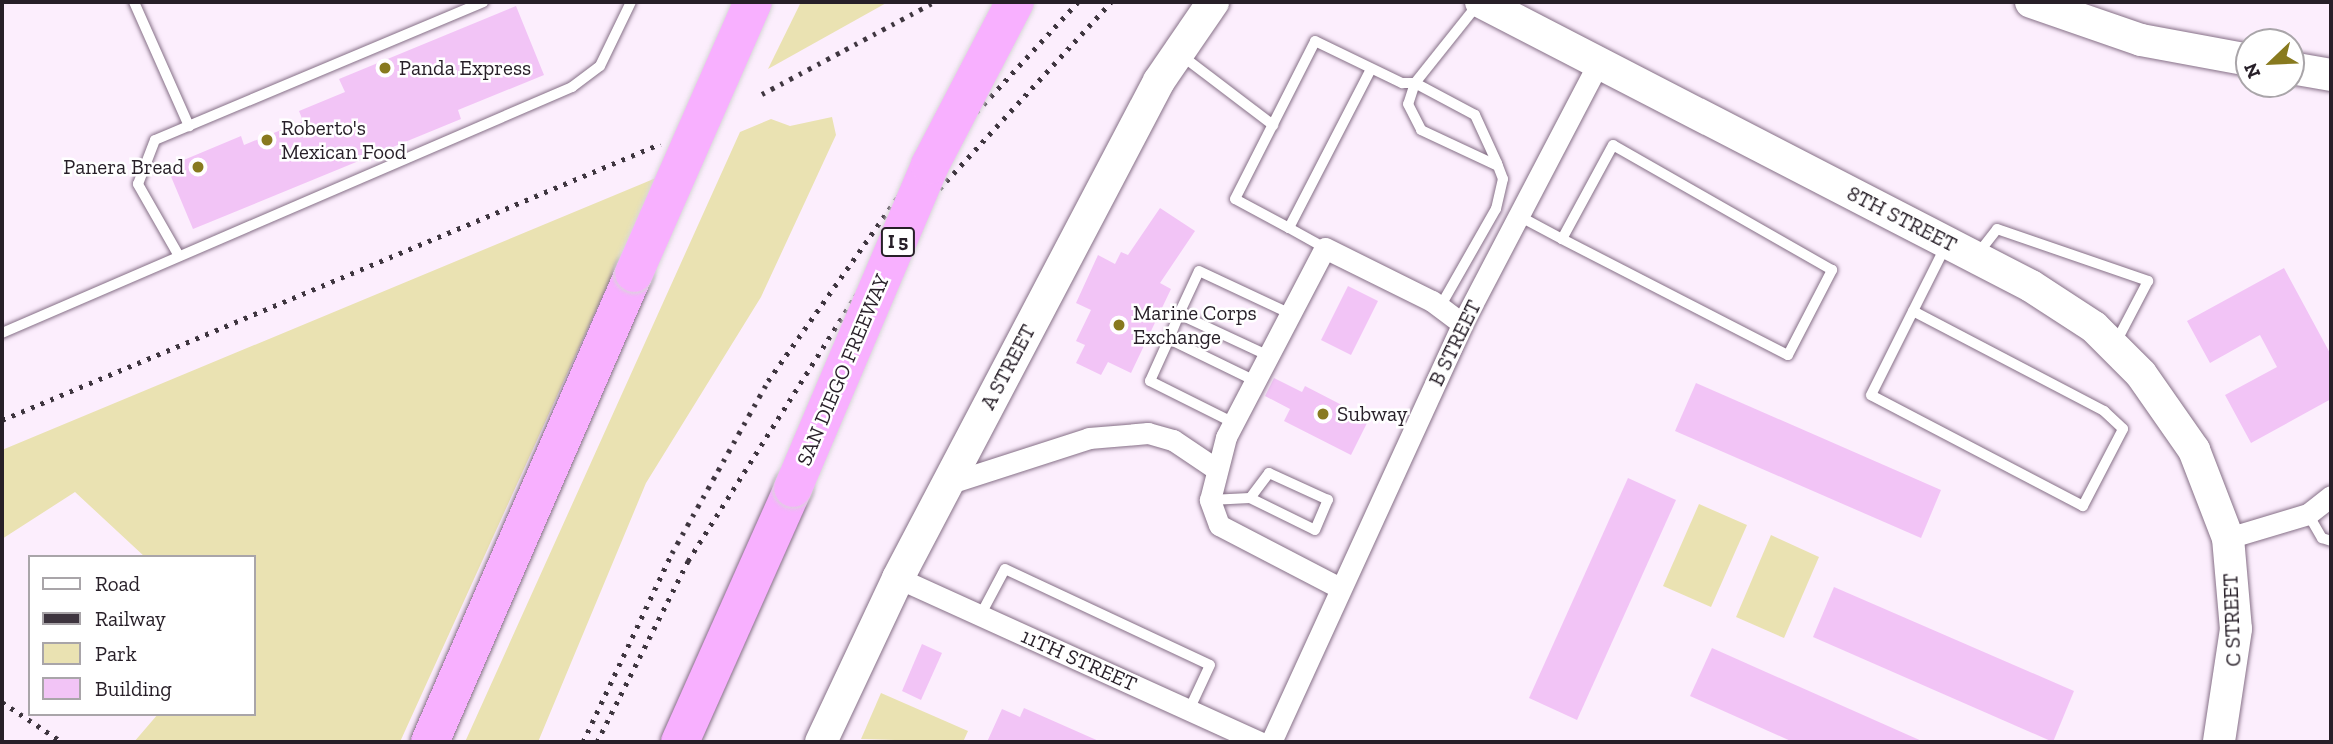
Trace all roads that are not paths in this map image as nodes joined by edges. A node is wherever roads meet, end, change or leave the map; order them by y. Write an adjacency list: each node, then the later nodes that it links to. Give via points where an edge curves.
1 (134, 2): 17 (lane)
2 (483, 2): 17 (lane)
3 (631, 2): 24 (lane, via 600,66 572,87)
4 (753, 2): 49 (highway, bridge)
5 (1015, 2): 50 (highway, SAN DIEGO FREEWAY / I 5, bridge, via 930,165)
6 (1213, 2): 9 (street, A STREET)
7 (1480, 2): 11 (street, 8TH STREET); 15 (lane)
8 (2031, 2): 10 (street, via 2141,40)
9 (1177, 52): 16 (lane); 38 (street, A STREET)
10 (2235, 57)
11 (1598, 64): 19 (street, B STREET); 22 (street, 8TH STREET)
12 (1371, 69): 15 (lane); 16 (lane, via 1315,41); 20 (lane)
13 (2305, 70): 14 (street)
14 (2331, 75)
15 (1415, 83): 18 (lane, via 1475,115); 18 (lane, via 1408,104 1420,130)
16 (1273, 125): 20 (lane, via 1236,199)
17 (189, 126): 24 (lane, via 155,140 138,184)
18 (1498, 166): 26 (lane, via 1504,192)
19 (1519, 216): 21 (lane); 30 (street, B STREET)
20 (1289, 228): 23 (lane)
21 (1562, 239): 21 (lane, via 1613,145 1832,270 1788,355)
22 (1947, 243): 25 (street, 8TH STREET); 27 (lane)
23 (1325, 248): 26 (street); 29 (street)
24 (178, 256): 31 (lane)
25 (1975, 257): 33 (street, 8TH STREET, via 2031,286); 33 (lane, via 1997,229 2148,281)
26 (1440, 307): 30 (street)
27 (1913, 311): 27 (lane, via 1871,395 2083,506 2123,429 2104,411)
28 (1179, 314): 29 (lane, via 1199,271); 32 (lane); 34 (lane)
29 (1291, 314): 34 (street)
30 (1462, 324): 46 (street, B STREET)
31 (2, 333)
32 (1169, 339): 35 (lane); 36 (lane, via 1150,380)
33 (2113, 347): 43 (street, 8TH STREET, via 2194,450)
34 (1269, 356): 35 (street)
35 (1255, 381): 36 (street)
36 (1234, 423): 37 (street)
37 (1216, 469): 38 (street, via 1173,440 1148,433 1089,439); 41 (street)
38 (947, 484): 45 (street, A STREET)
39 (2331, 496): 42 (street)
40 (1250, 498): 40 (lane, via 1315,530 1328,500 1269,473); 41 (lane)
41 (1210, 500): 46 (street, via 1219,525)
42 (2308, 514): 43 (street); 44 (lane, via 2322,538)
43 (2228, 538): 54 (street, C STREET, via 2236,640)
44 (2331, 541)
45 (898, 578): 47 (street, 11TH STREET); 51 (street, A STREET)
46 (1340, 589): 53 (street, B STREET)
47 (981, 616): 48 (street, 11TH STREET); 48 (lane, via 1005,569 1210,664)
48 (1189, 710): 52 (street, 11TH STREET)
49 (430, 742)
50 (680, 742)
51 (821, 742)
52 (1260, 742)
53 (1271, 742)
54 (2219, 742)

